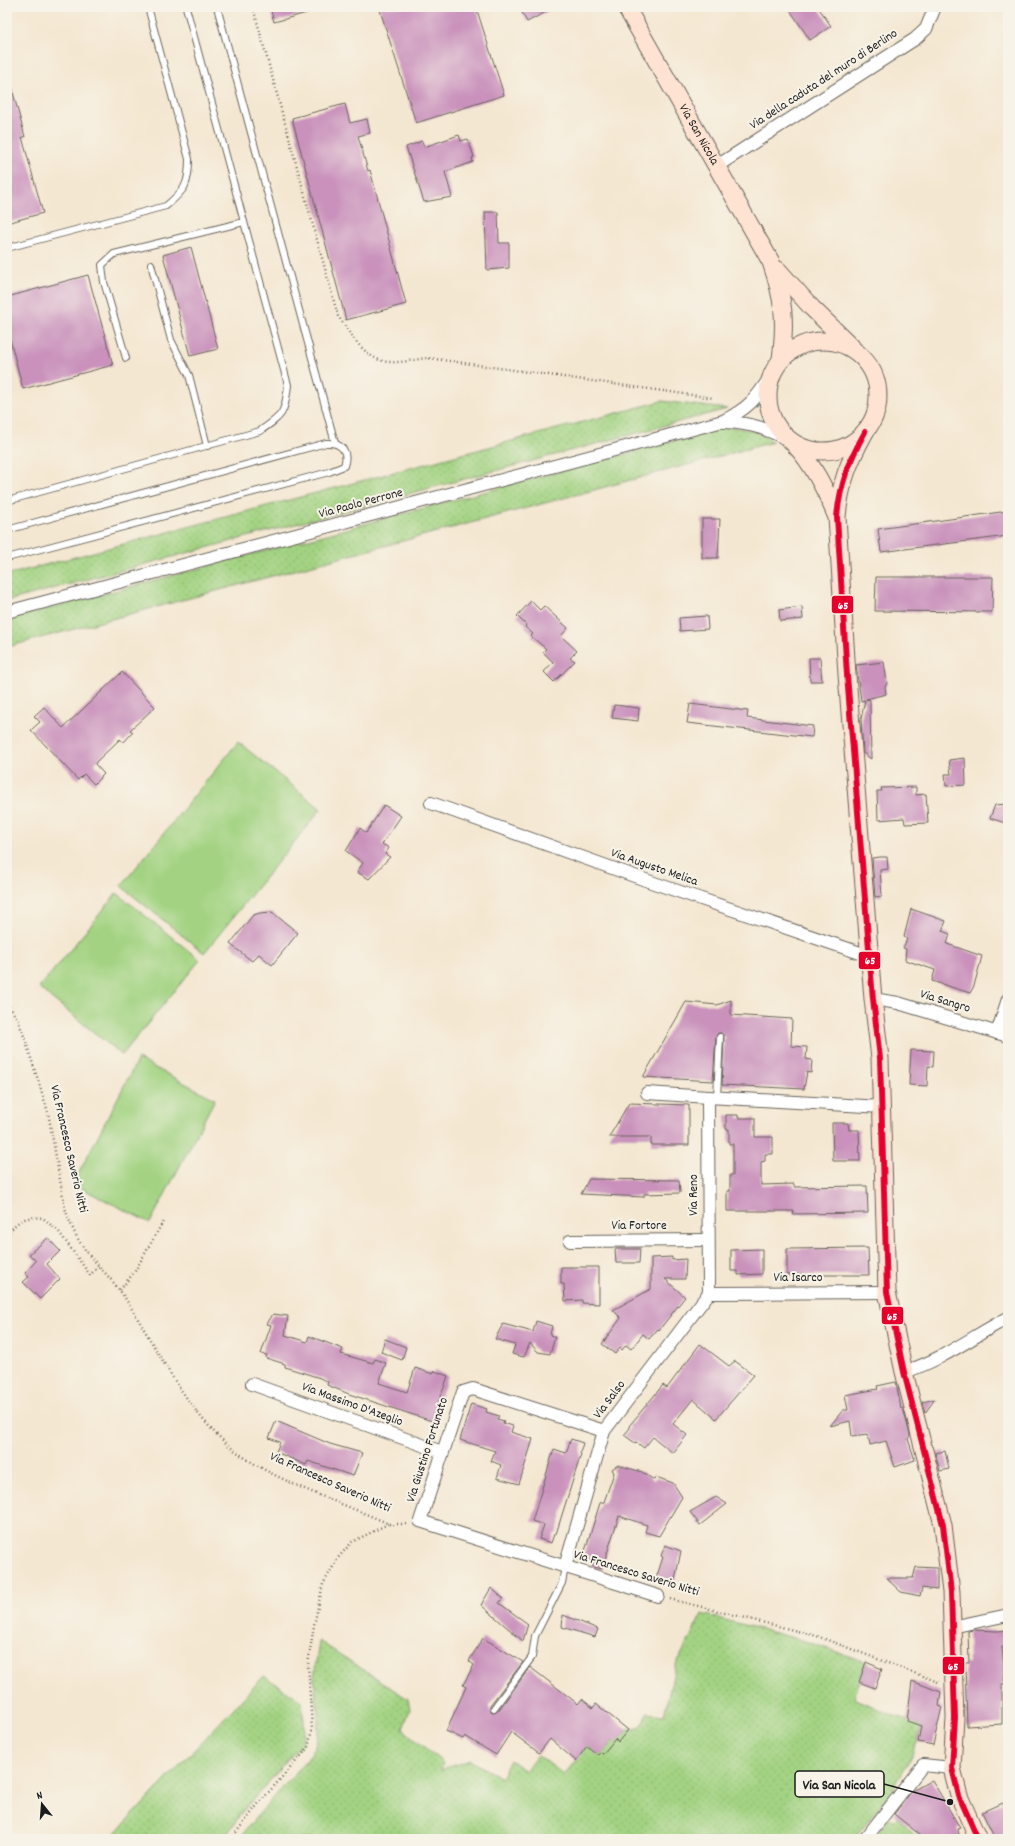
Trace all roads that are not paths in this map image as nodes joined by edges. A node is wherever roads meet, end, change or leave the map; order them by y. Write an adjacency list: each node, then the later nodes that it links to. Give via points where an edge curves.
1 (148, 7): 8 (lane, via 189,159 189,178 180,195 166,206)
2 (186, 7): 7 (lane)
3 (217, 7): 18 (lane)
4 (626, 7): 6 (street, Via San Nicola)
5 (935, 7): 6 (street, Via della caduta del muro di Berlino, via 926,29 915,39)
6 (717, 166): 9 (street, Via San Nicola)
7 (244, 222): 12 (lane, via 114,254 102,265 104,282); 19 (lane, via 288,385 286,404 278,419 260,431)
8 (7, 248)
9 (771, 262): 11 (street, Via San Nicola, via 796,292); 13 (street, Via San Nicola, via 784,310 785,330)
10 (151, 264): 19 (lane, via 171,340 189,375)
11 (857, 351): 13 (street, Via San Nicola, via 834,341 818,340 803,344); 16 (street, Via San Nicola, via 872,371 878,392 878,406)
12 (126, 358)
13 (781, 359): 14 (street, Via San Nicola)
14 (771, 375): 15 (street, Via Paolo Perrone, via 741,412); 17 (street, Via San Nicola, via 767,397 771,417 778,429)
15 (723, 421): 17 (street, Via Paolo Perrone, via 763,427); 24 (street, Via Paolo Perrone)
16 (865, 432): 17 (street, Via San Nicola, via 849,444 830,451 810,449); 21 (street, Via San Nicola, via 842,480)
17 (793, 442): 21 (street, Via San Nicola, via 806,457)
18 (335, 443): 22 (lane, via 326,443); 23 (lane, via 341,446 346,459 344,466 329,472)
19 (207, 446): 20 (lane)
20 (7, 501)
21 (837, 517): 26 (street, Via San Nicola)
22 (7, 530)
23 (7, 558)
24 (7, 612)
25 (431, 803): 26 (street, Via Augusto Melica)
26 (869, 956): 27 (street, Via San Nicola)
27 (873, 999): 29 (street, Via Sangro, via 898,1003); 33 (street, Via San Nicola, via 880,1058)
28 (1008, 999): 29 (street)
29 (1002, 1034)
30 (720, 1037): 32 (lane)
31 (647, 1093): 32 (street)
32 (713, 1097): 33 (street); 34 (street, Via Reno)
33 (882, 1107): 36 (street, Via San Nicola)
34 (708, 1240): 35 (street, Via Fortore); 37 (street, Via Reno)
35 (570, 1241)
36 (887, 1292): 37 (street, Via Isarco); 39 (street, Via San Nicola)
37 (709, 1293): 41 (street, Via Salso)
38 (1008, 1318): 39 (street, via 927,1365)
39 (904, 1372): 47 (street, Via San Nicola, via 943,1525 951,1592)
40 (252, 1384): 42 (street, Via Massimo D'Azeglio)
41 (604, 1431): 42 (street, Via Giustino Fortunato, via 473,1389 463,1392); 44 (street, Via Salso)
42 (442, 1452): 43 (street, Via Giustino Fortunato)
43 (420, 1521): 44 (street, Via Francesco Saverio Nitti)
44 (565, 1567): 45 (street, Via Francesco Saverio Nitti); 48 (lane, via 562,1583 535,1636 532,1657)
45 (658, 1596)
46 (1008, 1615): 47 (street)
47 (952, 1627): 49 (street, Via San Nicola, via 955,1718)
48 (494, 1708)
49 (952, 1768): 50 (street, via 923,1764); 51 (street, Via San Nicola, via 959,1796)
50 (865, 1839)
51 (978, 1839)

